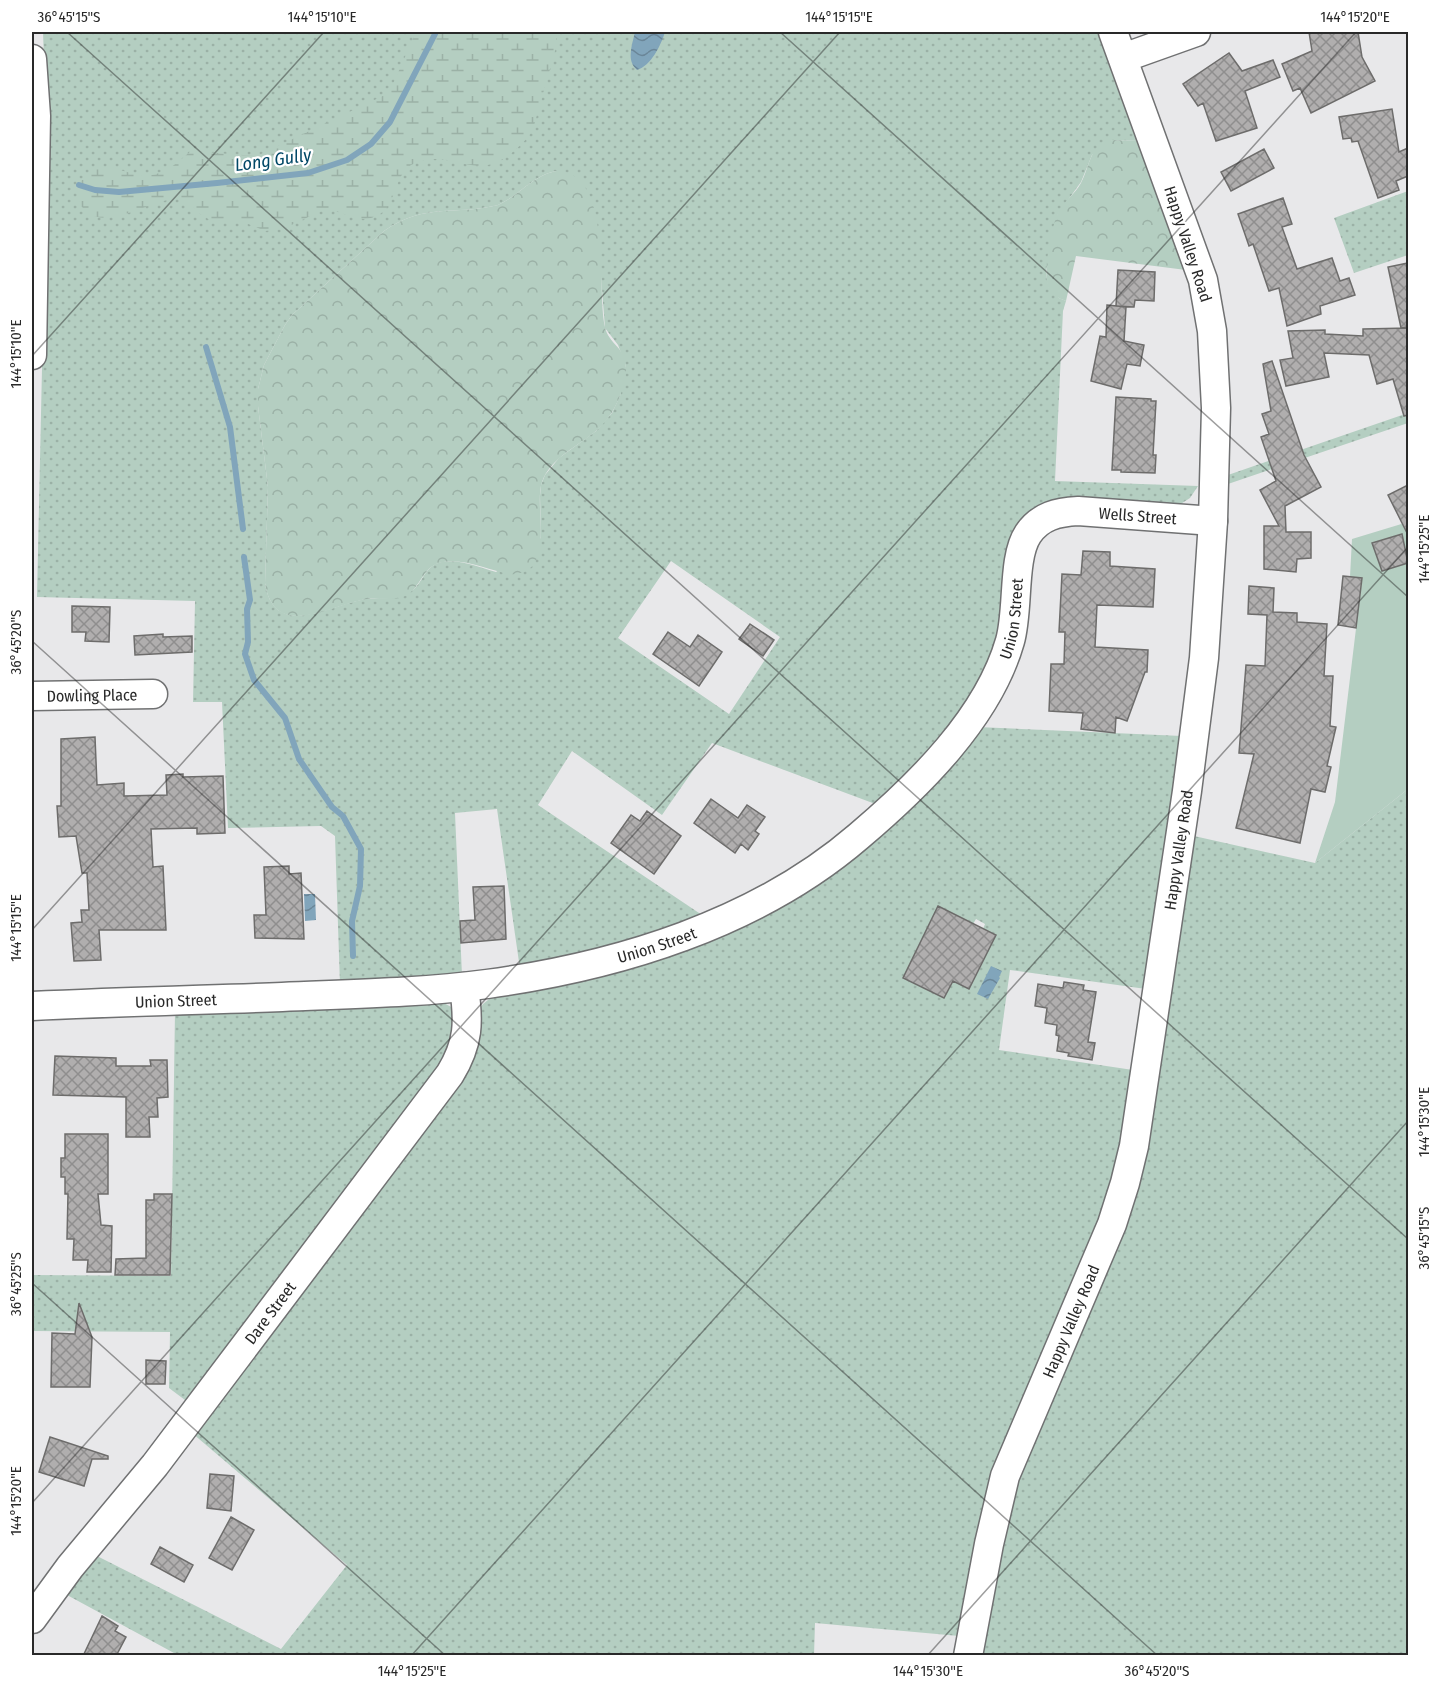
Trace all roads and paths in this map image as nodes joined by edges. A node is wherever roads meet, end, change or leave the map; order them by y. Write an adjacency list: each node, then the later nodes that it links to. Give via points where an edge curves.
1 (1113, 32): 3 (street, Happy Valley Road)
2 (1196, 32): 3 (street)
3 (1123, 58): 7 (street, Happy Valley Road, via 1203,280 1209,307 1216,374)
4 (32, 59): 5 (street, via 36,116)
5 (32, 356)
6 (1061, 512): 7 (street, Wells Street); 10 (street, Union Street, via 1042,519 1025,540 1019,561 1014,625 990,688 930,768 851,843 781,890 705,928 571,968)
7 (1213, 521): 13 (street, Happy Valley Road, via 1204,658 1188,785 1130,1165 1112,1224 1005,1476)
8 (153, 694): 9 (street, Dowling Place)
9 (32, 696)
10 (464, 987): 11 (street, Union Street); 12 (street, Dare Street, via 466,1040 450,1074 155,1465)
11 (32, 1006)
12 (32, 1615)
13 (968, 1656)

